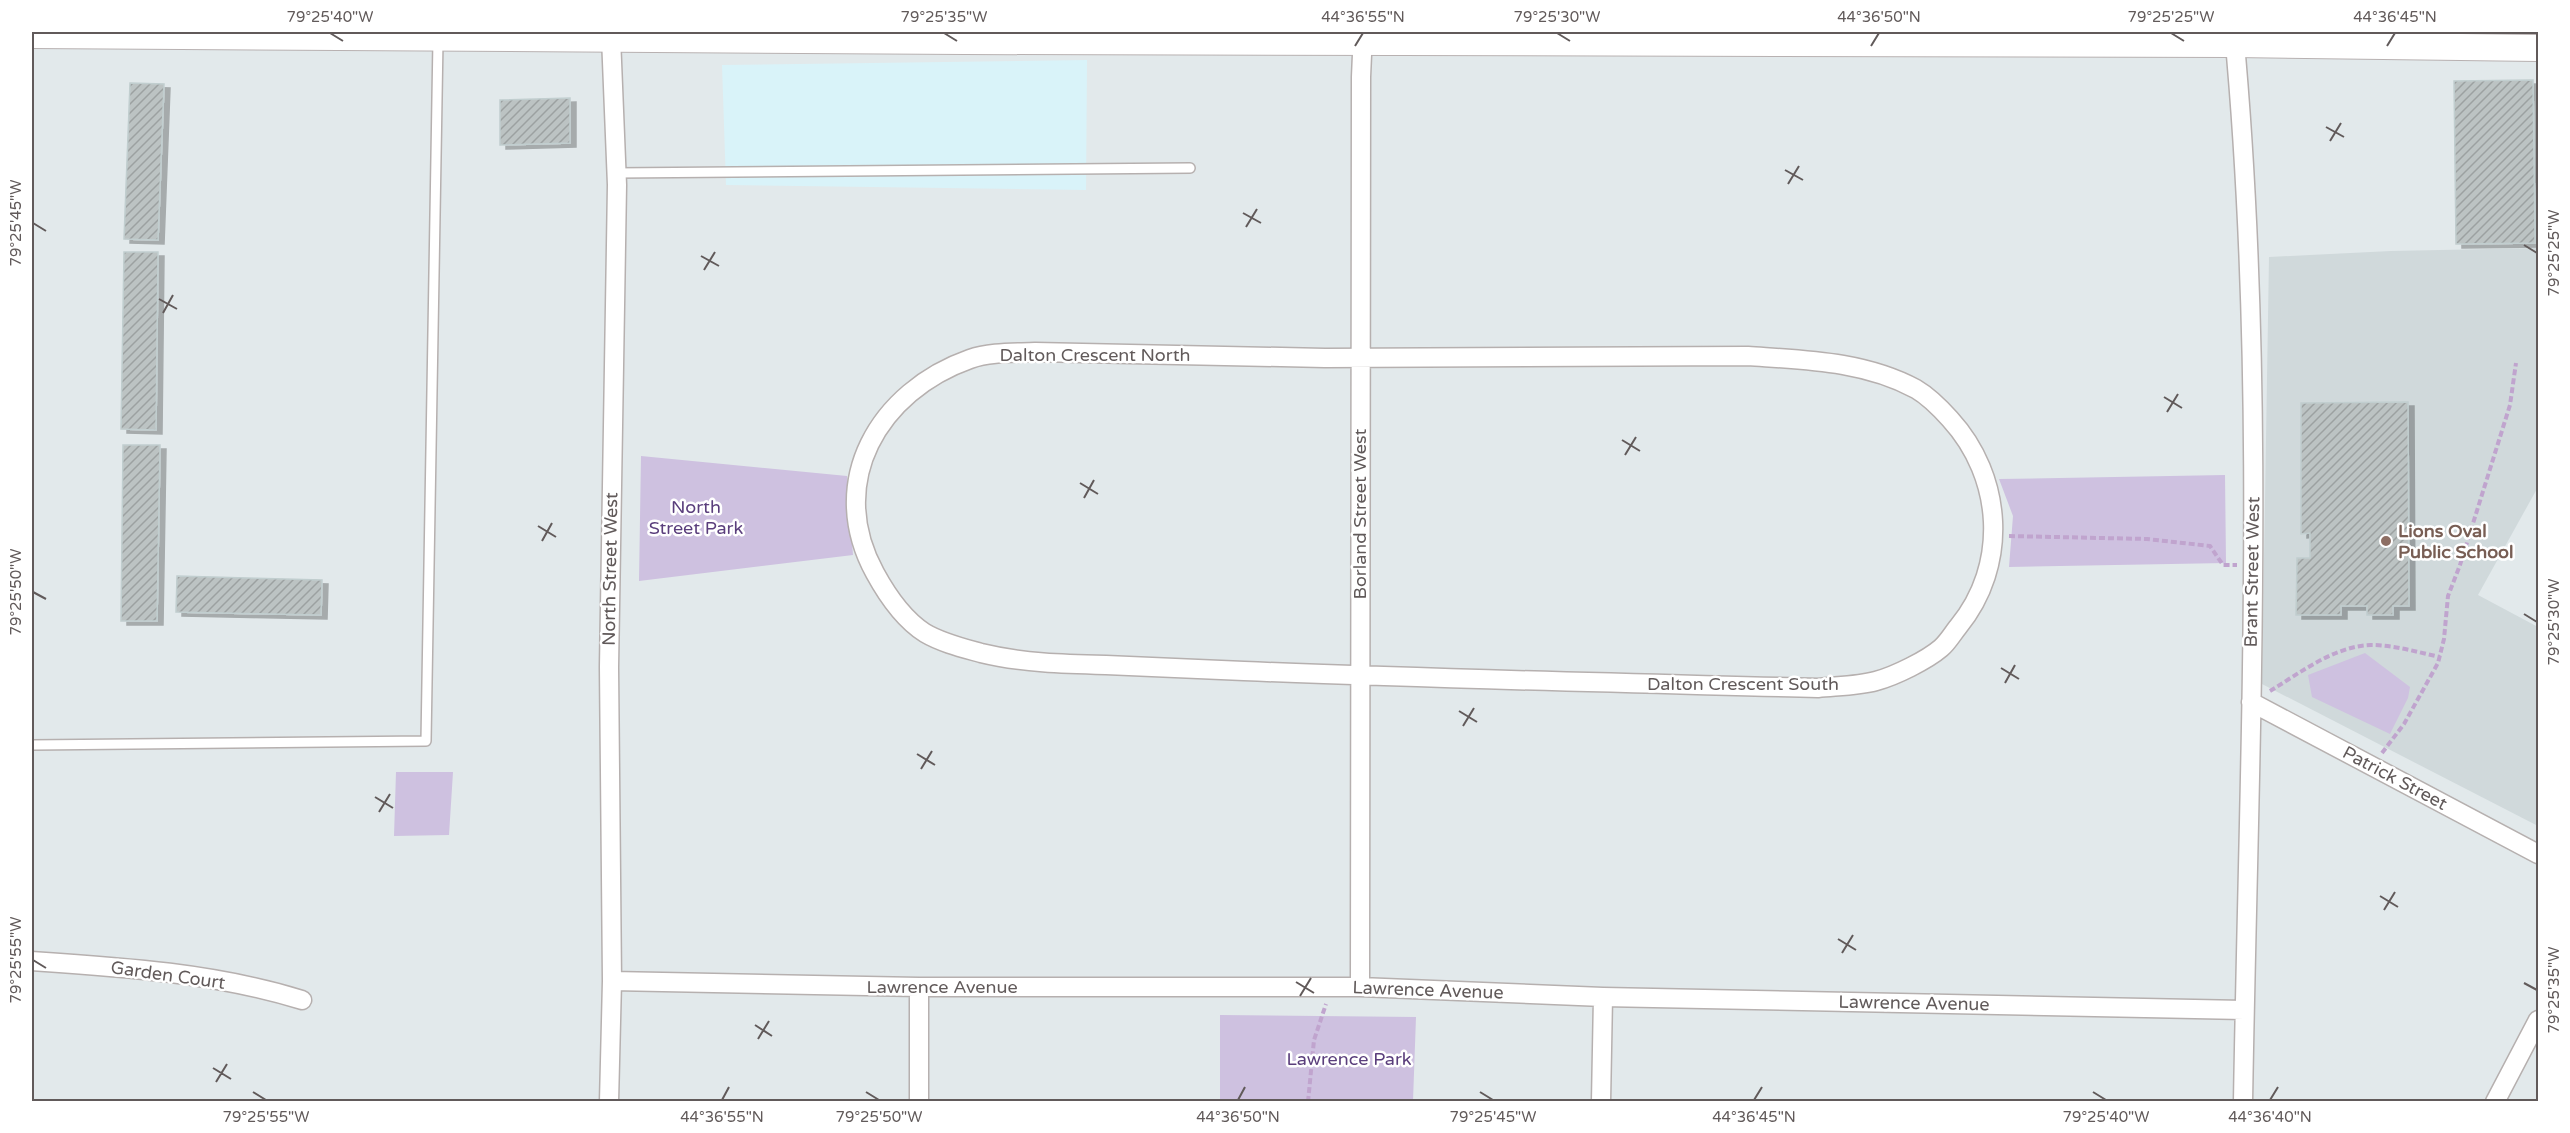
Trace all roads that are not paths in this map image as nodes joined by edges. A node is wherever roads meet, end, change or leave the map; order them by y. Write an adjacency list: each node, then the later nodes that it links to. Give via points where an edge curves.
1 (174, 33): 3 (main road); 7 (main road)
2 (483, 34): 5 (main road); 7 (main road)
3 (32, 35)
4 (1363, 36): 5 (main road, via 954,41); 6 (main road); 12 (street, Borland Street West)
5 (611, 37): 11 (street, North Street West)
6 (1794, 37): 8 (main road)
7 (438, 38): 15 (lane, via 426,741)
8 (2235, 38): 9 (main road); 14 (street, Brant Street West, via 2249,236)
9 (2538, 48)
10 (1190, 168): 11 (lane)
11 (616, 173): 18 (street, North Street West, via 609,668)
12 (1361, 357): 13 (street, Borland Street West); 13 (street, Dalton Crescent North, via 1035,352 973,358 918,385 898,402 867,446 855,501 857,529 883,587 925,633 955,645 1009,658 1054,663); 13 (street, Dalton Crescent South, via 1748,356 1866,369 1918,390 1963,433 1988,484 1994,536 1991,563 1971,612 1941,648 1876,681 1818,688)
13 (1360, 676): 20 (street, Borland Street West)
14 (2251, 702): 16 (street, Patrick Street); 23 (street, Brant Street West)
15 (32, 745)
16 (2538, 854)
17 (32, 961): 22 (street, Garden Court, via 133,968 271,990)
18 (612, 981): 19 (street, Lawrence Avenue); 25 (street, North Street West)
19 (919, 987): 20 (street, Lawrence Avenue); 26 (street)
20 (1360, 987): 21 (street, Lawrence Avenue)
21 (1604, 997): 23 (street, Lawrence Avenue); 27 (street)
22 (302, 1000)
23 (2244, 1010): 28 (street, Brant Street West)
24 (2538, 1020): 29 (street)
25 (609, 1101)
26 (919, 1101)
27 (1601, 1101)
28 (2243, 1101)
29 (2495, 1101)

